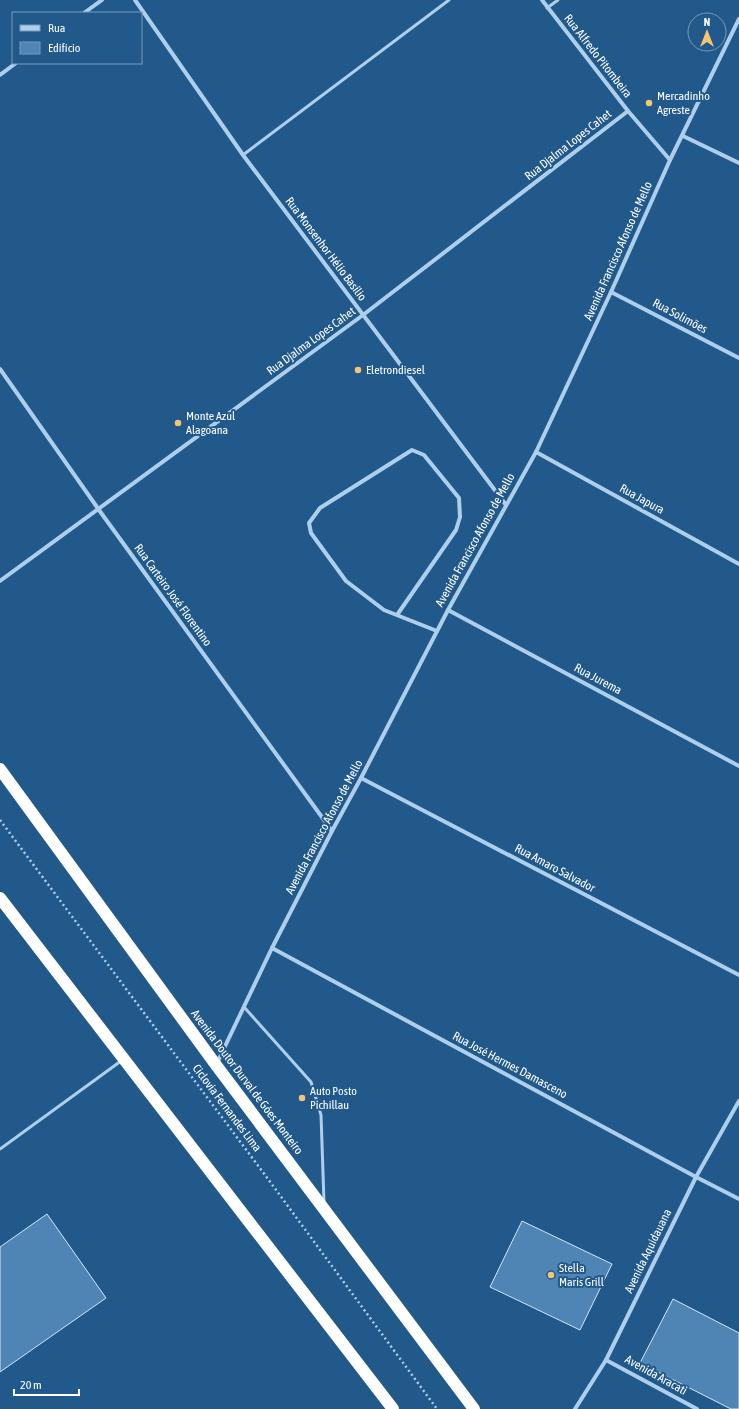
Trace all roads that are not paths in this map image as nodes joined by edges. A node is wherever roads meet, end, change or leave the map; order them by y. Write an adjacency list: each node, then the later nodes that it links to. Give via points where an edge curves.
1 (102, 0): 7 (street)
2 (136, 0): 13 (street, Rua Monsenhor Hélio Basílio)
3 (449, 0): 13 (lane)
4 (542, 0): 6 (street, Rua Alfredo Pitombeira)
5 (558, 0): 6 (lane)
6 (547, 8): 11 (street, Rua Alfredo Pitombeira)
7 (85, 12)
8 (739, 19): 12 (street, Avenida Francisco Afonso de Mello)
9 (15, 64): 10 (street)
10 (0, 75)
11 (628, 111): 14 (street, Rua Alfredo Pitombeira); 17 (street, Rua Djalma Lopes Cahet)
12 (683, 136): 14 (street, Avenida Francisco Afonso de Mello); 15 (street)
13 (243, 155): 17 (street, Rua Monsenhor Hélio Basílio)
14 (670, 160): 16 (street, Avenida Francisco Afonso de Mello)
15 (739, 163)
16 (611, 292): 18 (street, Rua Solimões); 20 (street, Avenida Francisco Afonso de Mello)
17 (363, 315): 21 (street, Rua Monsenhor Hélio Basílio); 22 (street, Rua Djalma Lopes Cahet)
18 (739, 358)
19 (0, 369): 22 (street, Rua Carteiro José Florentino)
20 (536, 452): 21 (street, Avenida Francisco Afonso de Mello); 23 (street, Rua Japura)
21 (506, 505): 25 (street, Avenida Francisco Afonso de Mello)
22 (99, 510): 24 (street, Rua Djalma Lopes Cahet); 31 (street, Rua Carteiro José Florentino)
23 (739, 564)
24 (0, 581)
25 (448, 610): 27 (street, Avenida Francisco Afonso de Mello); 28 (street, Rua Jurema)
26 (397, 615): 26 (street, via 384,610 346,581 311,533 309,524 320,508 412,450 424,455 459,498 460,517 456,530); 27 (street)
27 (437, 631): 30 (street, Avenida Francisco Afonso de Mello)
28 (739, 766)
29 (0, 769): 37 (highway, Avenida Doutor Durval de Góes Monteiro)
30 (361, 778): 31 (street, Avenida Francisco Afonso de Mello); 34 (street, Rua Amaro Salvador)
31 (332, 831): 33 (street, Avenida Francisco Afonso de Mello)
32 (0, 898): 36 (highway)
33 (272, 948): 35 (street, Avenida Francisco Afonso de Mello); 40 (street, Rua José Hermes Damasceno)
34 (739, 975)
35 (244, 1007): 37 (street, Avenida Francisco Afonso de Mello); 42 (lane, via 311,1082 321,1115)
36 (124, 1059): 39 (lane); 44 (highway)
37 (216, 1065): 42 (highway, Avenida Doutor Durval de Góes Monteiro)
38 (739, 1101): 40 (street, Avenida Aquidauana)
39 (0, 1149)
40 (696, 1177): 41 (street, Rua José Hermes Damasceno); 43 (street, Avenida Aquidauana)
41 (739, 1199)
42 (324, 1209): 45 (highway, Avenida Doutor Durval de Góes Monteiro)
43 (606, 1360): 46 (street, Avenida Aquidauana); 47 (street, Avenida Aracati)
44 (393, 1409)
45 (474, 1409)
46 (575, 1409)
47 (697, 1409)

